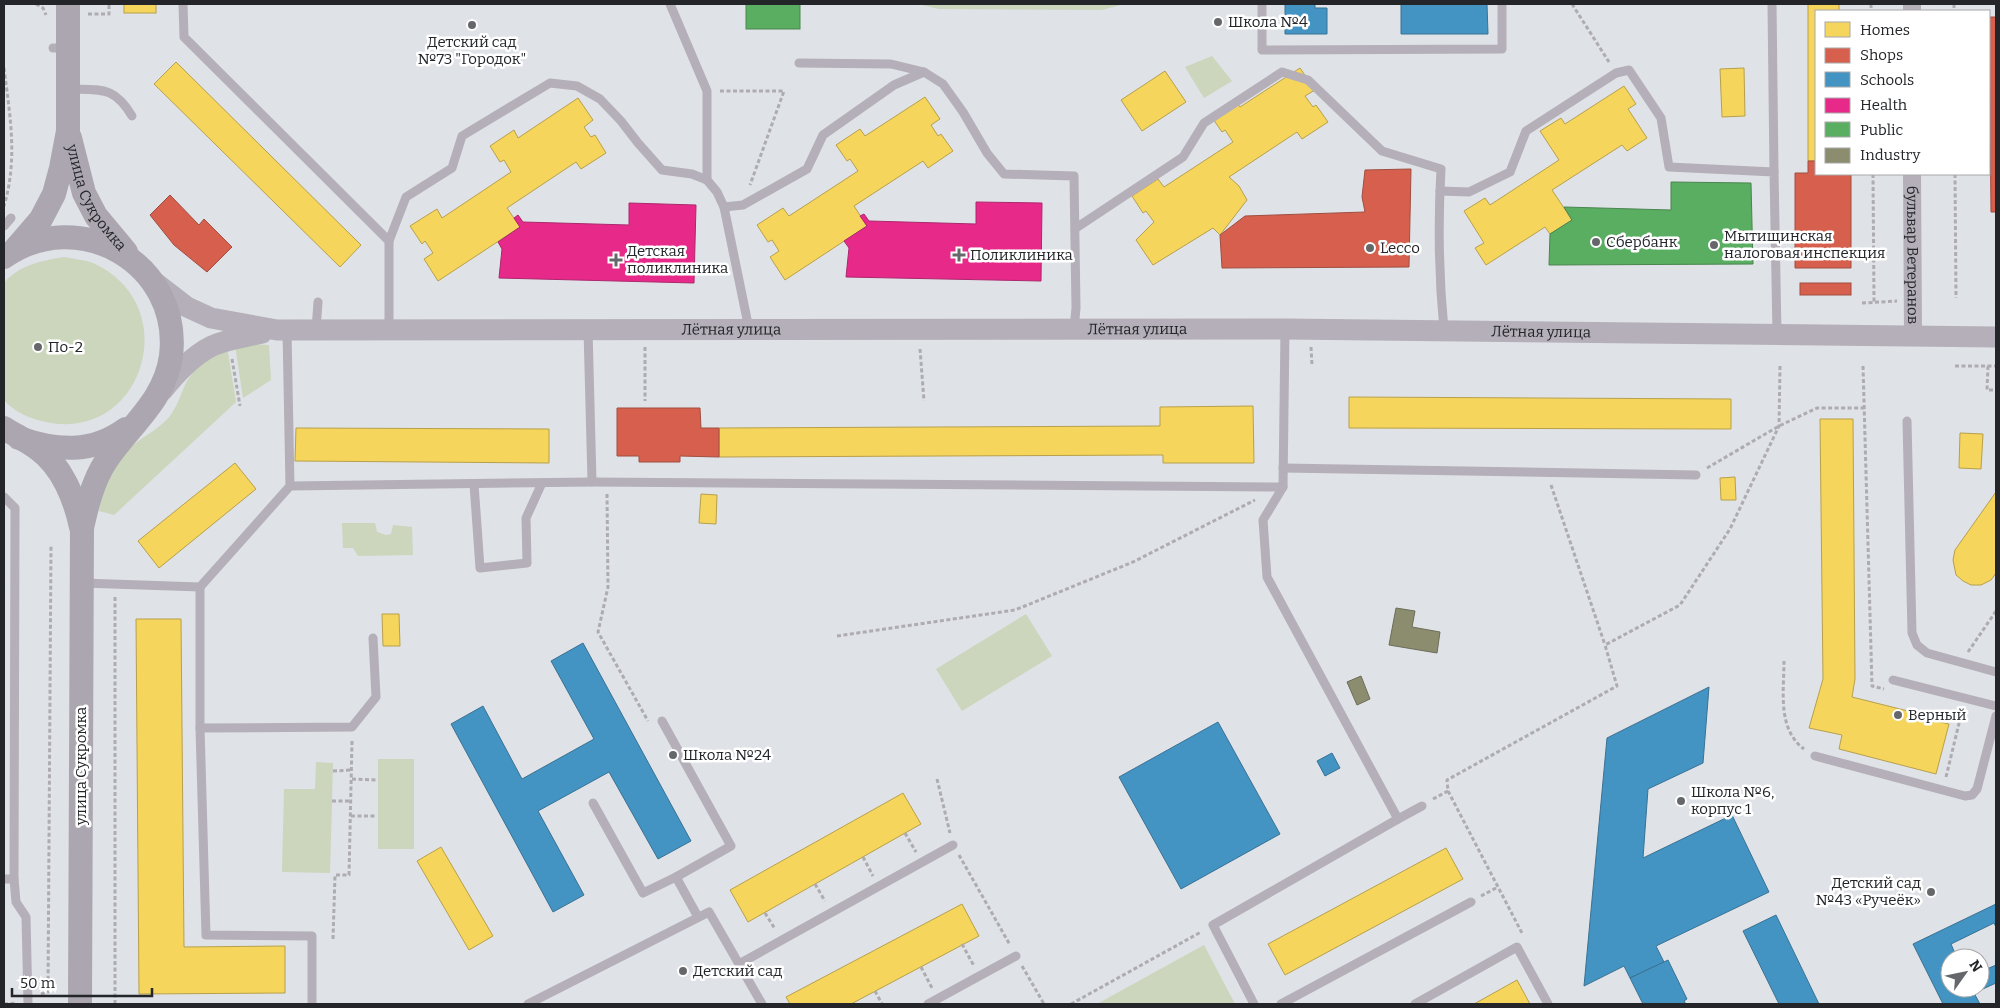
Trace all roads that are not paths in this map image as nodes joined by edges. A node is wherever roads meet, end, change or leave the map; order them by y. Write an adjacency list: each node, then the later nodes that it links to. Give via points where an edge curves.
1 (183, 4): 20 (lane, via 184,37)
2 (670, 4): 14 (lane, via 707,91)
3 (1262, 4): 4 (lane, via 1262,50 1502,49)
4 (1502, 4)
5 (1772, 4): 12 (lane)
6 (76, 9): 9 (main road, улица Сукромка, via 60,48)
7 (799, 63): 8 (lane, via 891,64)
8 (924, 72): 16 (lane, via 894,85 823,135 807,170 743,205); 19 (lane, via 943,84 1004,174 1074,176)
9 (68, 89): 10 (lane, via 104,90 122,100); 11 (main road, улица Сукромка)
10 (132, 116)
11 (68, 131): 21 (main road, улица Сукромка, via 54,194 41,219); 22 (main road, улица Сукромка, via 84,193 96,216)
12 (1774, 172): 15 (lane, via 1669,167 1661,118 1629,70 1616,73 1526,131 1510,172 1469,192); 33 (lane)
13 (1912, 175): 34 (street, бульвар Ветеранов)
14 (707, 180): 16 (lane, via 718,192); 20 (lane, via 692,174 662,170 600,99 577,86 550,83 462,136 452,168 406,197)
15 (1440, 191): 19 (lane, via 1441,170 1382,151 1308,80 1282,72 1204,123 1183,157); 32 (lane)
16 (724, 207): 31 (lane)
17 (11, 218): 18 (lane)
18 (4, 226)
19 (1076, 228): 27 (lane)
20 (389, 241): 30 (lane)
21 (9, 253): 22 (main road, via 43,239 68,236 97,242)
22 (132, 259): 23 (main road)
23 (150, 278): 28 (street, via 187,307 211,318); 36 (main road, via 166,306 171,330 171,356)
24 (318, 302): 29 (lane)
25 (1285, 328): 27 (street, Лётная улица); 32 (street, Лётная улица); 40 (lane)
26 (588, 329): 30 (street, Лётная улица); 31 (street, Лётная улица); 42 (lane)
27 (1074, 329): 31 (street, Лётная улица)
28 (282, 330): 29 (street, Лётная улица); 36 (street, via 212,346 192,359); 45 (lane)
29 (316, 330): 30 (street, Лётная улица)
30 (389, 330)
31 (750, 330)
32 (1444, 330): 33 (street, Лётная улица)
33 (1776, 334): 34 (street, Лётная улица)
34 (1913, 336): 35 (street, Лётная улица)
35 (1996, 337)
36 (158, 395): 37 (main road)
37 (143, 416): 39 (main road, via 106,441 67,449 43,446); 48 (main road, via 106,461 95,481)
38 (1907, 421): 52 (lane, via 1912,633 1917,645 1927,653)
39 (11, 433): 48 (main road, via 39,450 57,469 72,495)
40 (1283, 468): 41 (lane); 46 (lane)
41 (1696, 475)
42 (592, 482): 43 (lane); 46 (lane)
43 (542, 483): 44 (lane); 44 (lane, via 526,518 528,563 480,568)
44 (474, 484): 45 (lane)
45 (290, 486): 50 (lane)
46 (1283, 487): 61 (lane, via 1263,520 1267,577)
47 (4, 497): 65 (lane, via 15,508)
48 (82, 528): 49 (main road, улица Сукромка)
49 (81, 583): 50 (lane); 71 (main road, улица Сукромка)
50 (200, 587): 57 (lane)
51 (373, 638): 57 (lane, via 376,697 352,727)
52 (1996, 672)
53 (1893, 680): 54 (lane)
54 (1996, 706)
55 (1996, 716): 58 (lane, via 1977,789 1972,795 1965,796)
56 (662, 721): 63 (lane, via 731,846)
57 (200, 728): 72 (lane, via 206,935 312,936)
58 (1815, 756)
59 (593, 803): 63 (lane, via 643,893)
60 (1422, 806): 61 (lane)
61 (1398, 819): 76 (lane, via 1212,925)
62 (953, 845): 69 (lane)
63 (676, 876): 67 (lane)
64 (4, 879): 65 (lane)
65 (14, 879): 70 (lane, via 16,902 26,917)
66 (1471, 902): 77 (lane)
67 (698, 917): 69 (lane, via 709,912); 73 (lane)
68 (1016, 956): 75 (lane)
69 (739, 964): 74 (lane)
70 (28, 1004)
71 (80, 1004)
72 (312, 1004)
73 (528, 1004)
74 (762, 1004)
75 (928, 1004)
76 (1254, 1004)
77 (1281, 1004)
78 (1414, 1004): 79 (lane, via 1517,947)
79 (1548, 1004)

